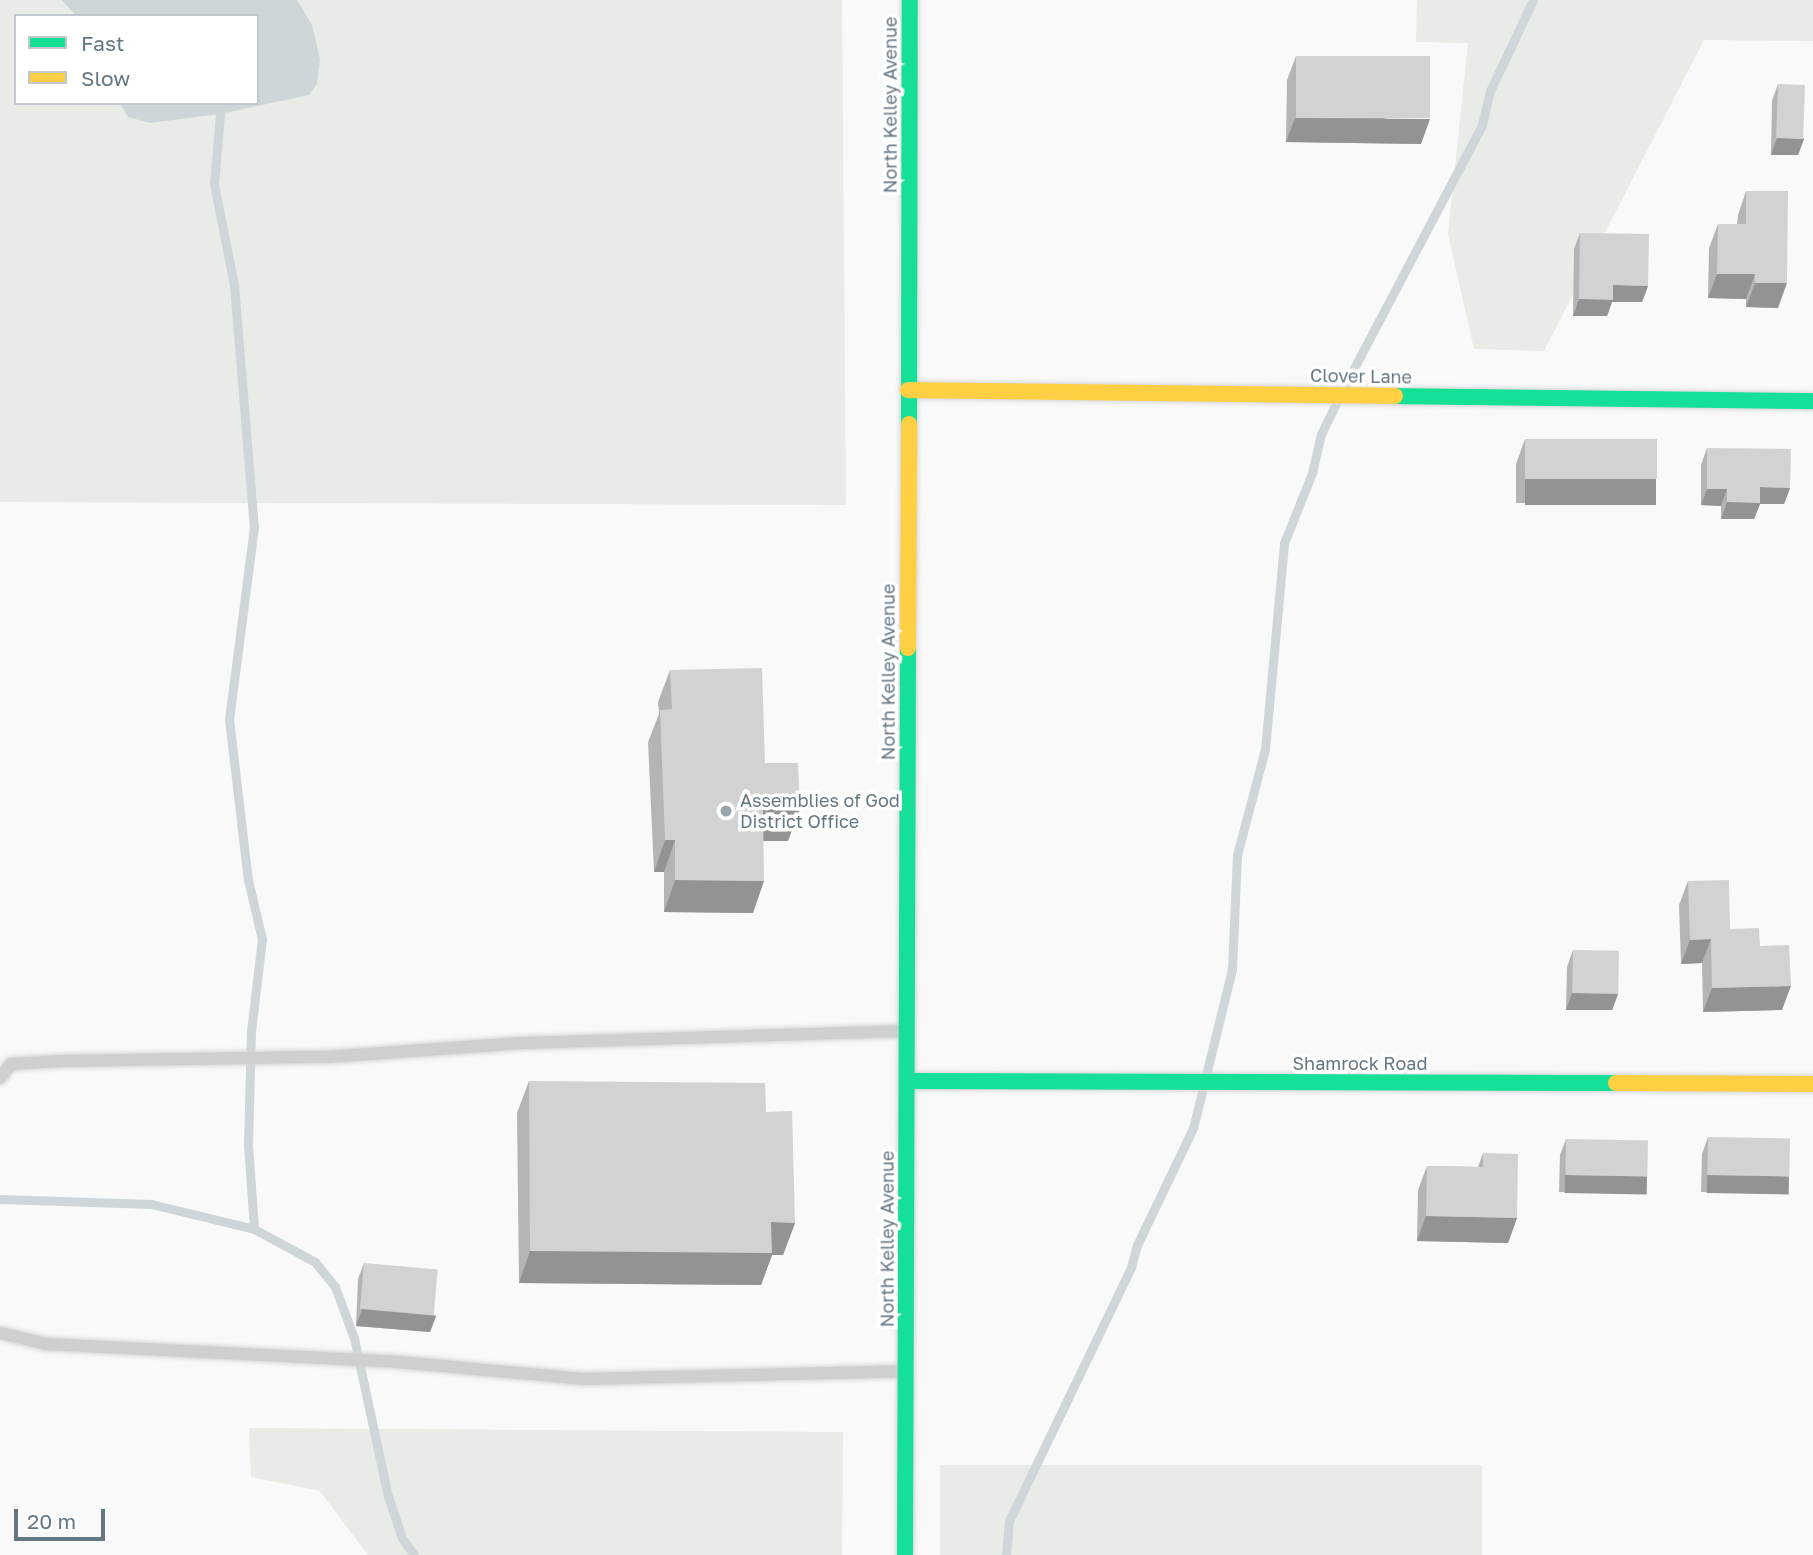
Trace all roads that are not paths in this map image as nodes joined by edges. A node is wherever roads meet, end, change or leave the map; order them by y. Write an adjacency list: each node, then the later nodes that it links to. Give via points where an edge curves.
1 (910, 0): 2 (street, North Kelley Avenue)
2 (908, 390): 3 (street, Clover Lane); 4 (street, North Kelley Avenue)
3 (1813, 401)
4 (907, 1031): 5 (lane, via 523,1043 327,1057 61,1061 11,1064); 6 (street, North Kelley Avenue)
5 (0, 1078)
6 (908, 1081): 7 (street, Shamrock Road); 9 (street, North Kelley Avenue)
7 (1813, 1084)
8 (0, 1333): 9 (lane, via 46,1344 494,1368 583,1379)
9 (905, 1371): 10 (street, North Kelley Avenue)
10 (905, 1555)

